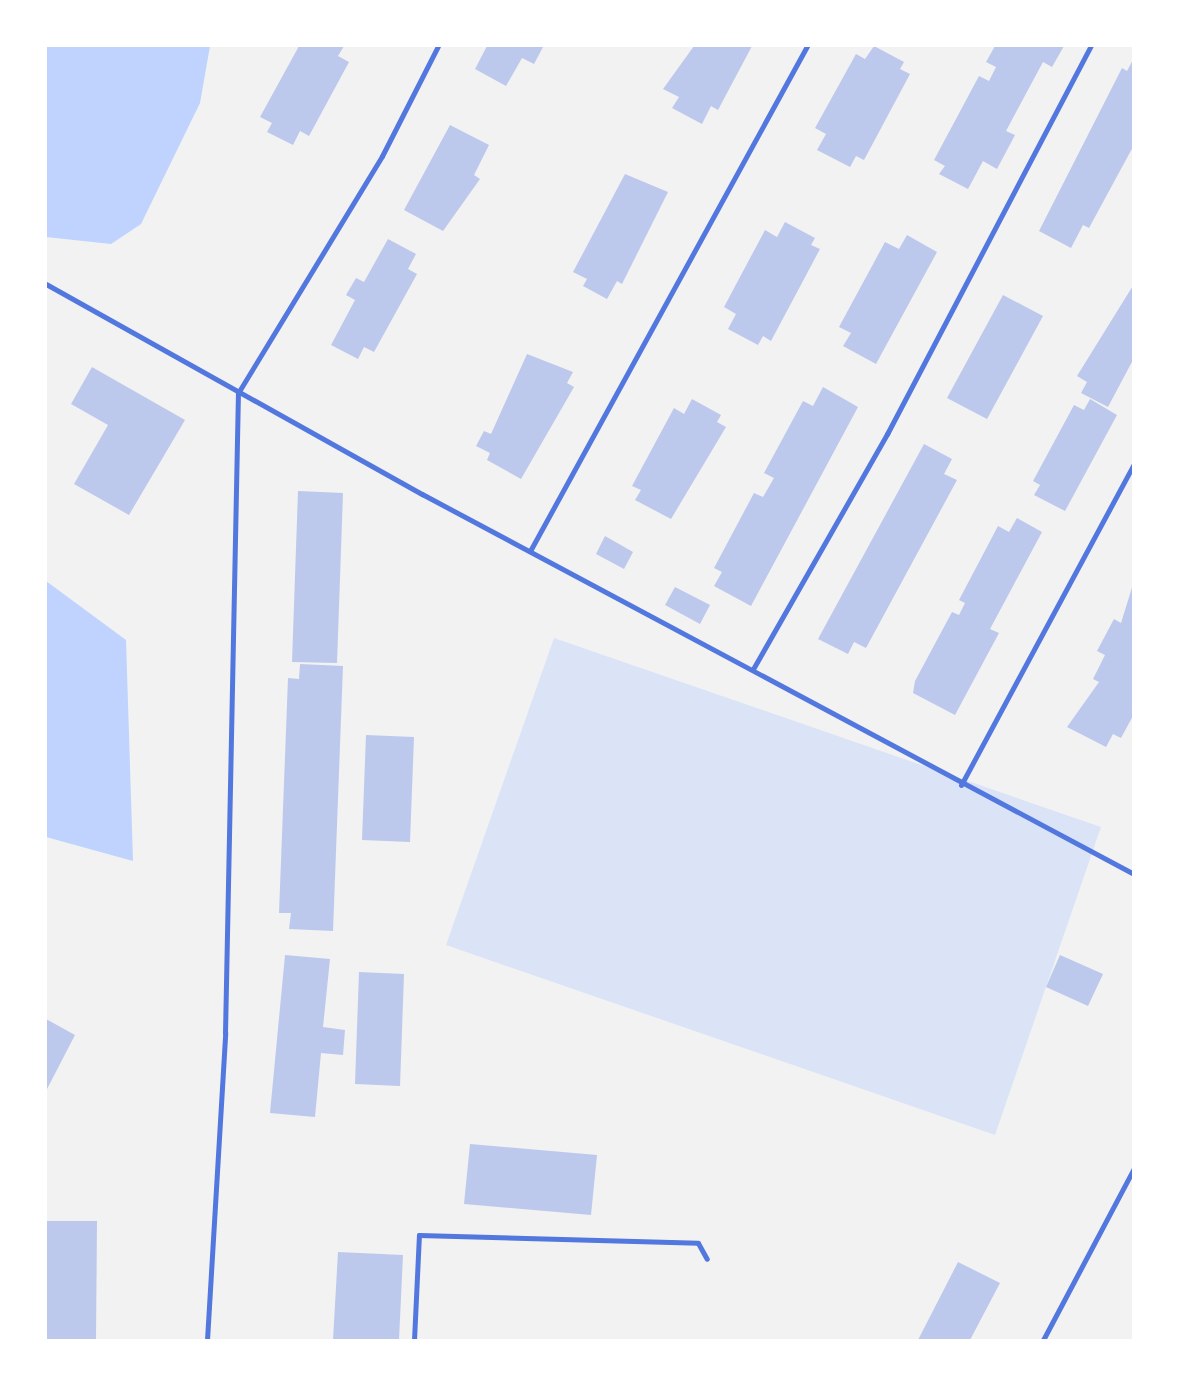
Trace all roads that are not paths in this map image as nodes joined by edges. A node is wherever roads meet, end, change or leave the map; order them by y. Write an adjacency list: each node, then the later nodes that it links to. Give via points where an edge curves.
1 (439, 46): 5 (lane, via 382,156)
2 (807, 46): 7 (lane)
3 (1091, 46): 8 (lane, via 887,434)
4 (46, 284): 5 (lane)
5 (238, 393): 7 (lane); 13 (lane, via 225,1033)
6 (1133, 464): 9 (lane)
7 (530, 551): 8 (lane)
8 (753, 669): 9 (lane)
9 (961, 785): 10 (lane)
10 (1133, 874)
11 (1133, 1168): 15 (lane)
12 (707, 1259): 14 (lane, via 698,1243 419,1235)
13 (207, 1340)
14 (414, 1340)
15 (1043, 1340)

